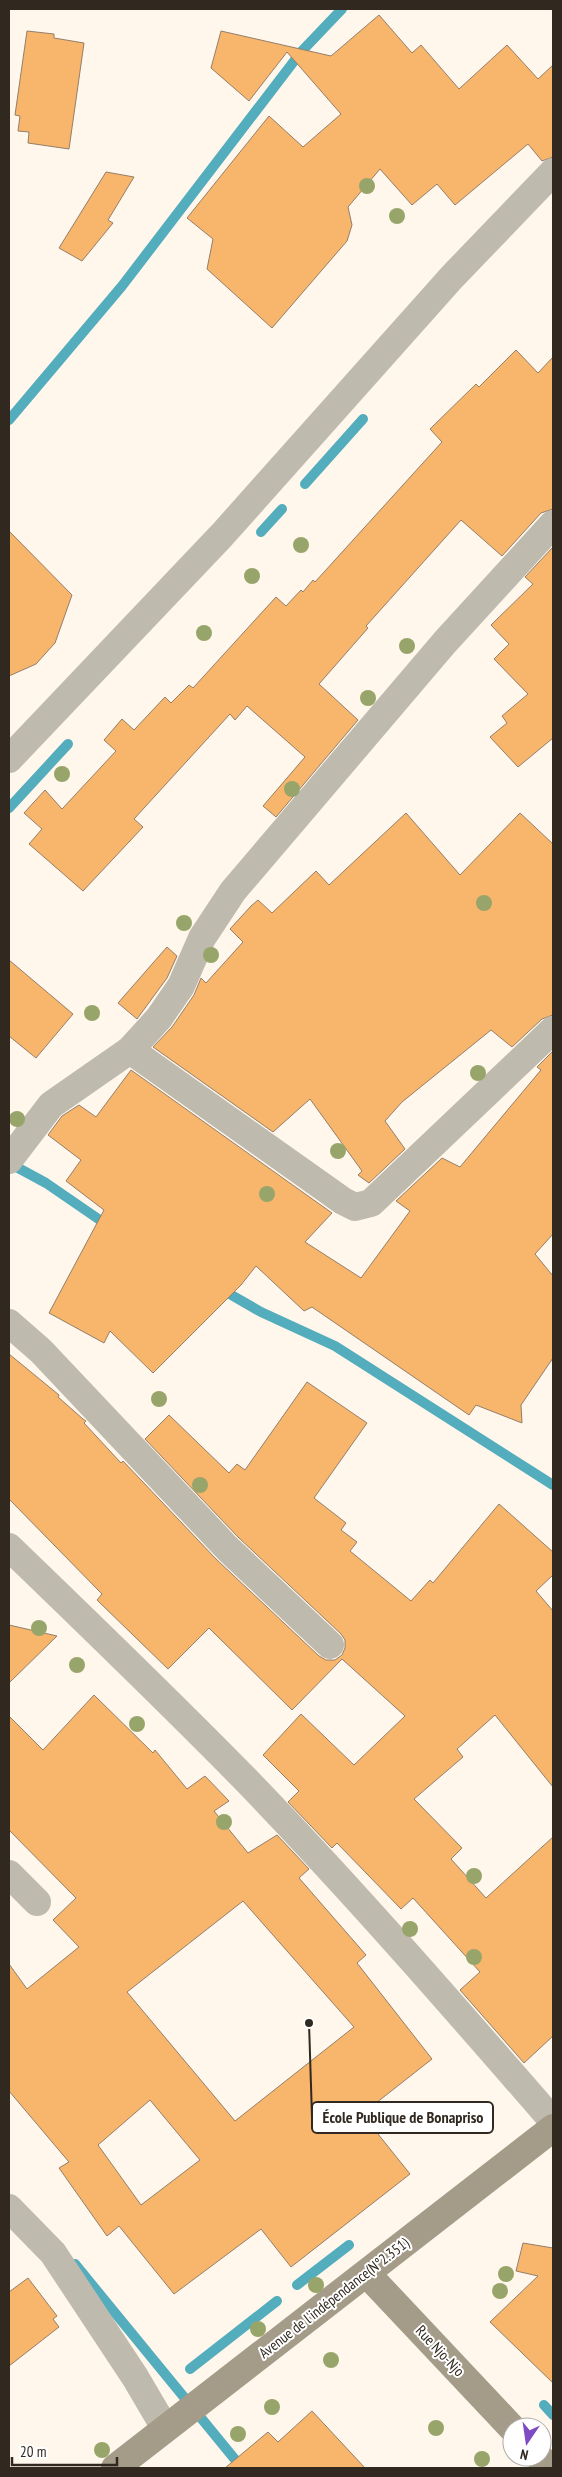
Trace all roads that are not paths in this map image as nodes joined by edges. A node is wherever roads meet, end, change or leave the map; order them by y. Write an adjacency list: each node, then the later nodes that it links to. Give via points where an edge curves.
1 (553, 172): 3 (street, via 452,278 222,535)
2 (553, 524): 5 (street, via 445,642 233,891 202,938 181,986 159,1018)
3 (9, 759)
4 (553, 1030): 5 (street, via 371,1203 355,1207)
5 (130, 1050): 6 (street, via 51,1104)
6 (9, 1160)
7 (9, 1323): 9 (street, via 41,1351 227,1548)
8 (9, 1547): 12 (street, via 150,1682 251,1786 409,1957)
9 (330, 1645)
10 (9, 1874): 11 (street)
11 (37, 1902)
12 (553, 2121)
13 (553, 2128): 15 (main road, Avenue de l'indépendance(N°2.351), via 417,2231)
14 (9, 2208): 17 (street, via 53,2253)
15 (367, 2274): 16 (main road, Rue Njo-Njo); 17 (main road, Avenue de l'indépendance(N°2.351))
16 (502, 2417)
17 (165, 2428): 18 (main road, Avenue de l'indépendance(N°2.351))
18 (115, 2468)

